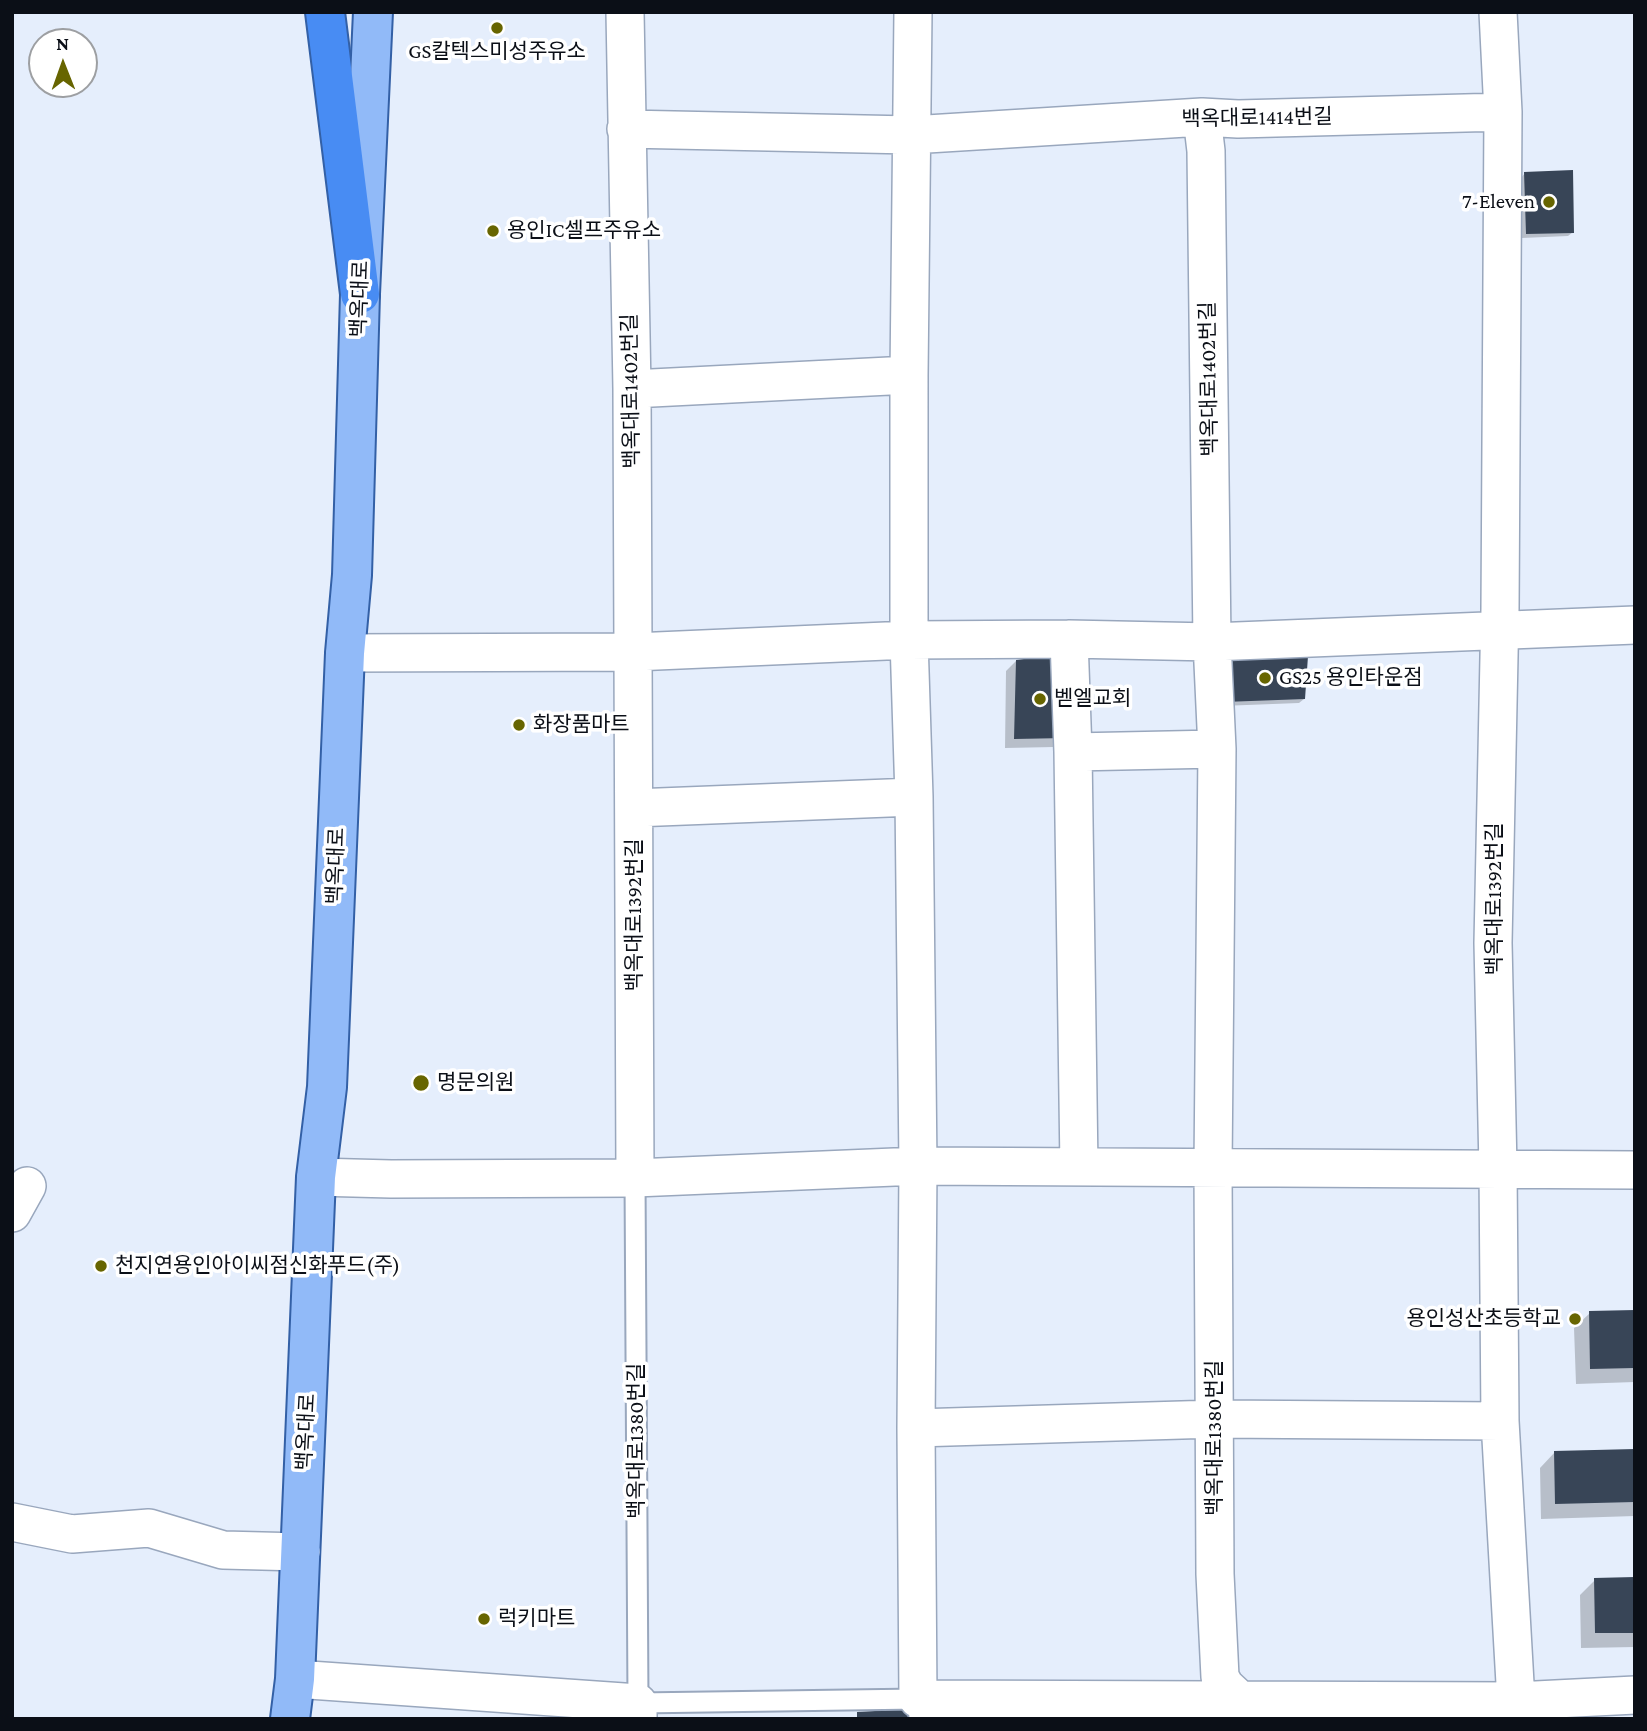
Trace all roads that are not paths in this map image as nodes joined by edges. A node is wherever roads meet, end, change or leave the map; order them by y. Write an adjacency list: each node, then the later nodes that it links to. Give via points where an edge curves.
1 (325, 12): 10 (highway)
2 (373, 12): 10 (main road, 백옥대로)
3 (625, 12): 8 (street)
4 (913, 12): 9 (street)
5 (1498, 12): 6 (street)
6 (1503, 112): 7 (street, 백옥대로1414번길); 14 (street)
7 (1202, 117): 9 (street, 백옥대로1414번길); 17 (street, 백옥대로1402번길)
8 (626, 130): 9 (street, 백옥대로1414번길); 12 (street, 백옥대로1402번길)
9 (911, 135): 11 (street)
10 (360, 294): 19 (main road, 백옥대로, via 352,575)
11 (909, 375): 12 (street); 16 (street)
12 (632, 389): 18 (street, 백옥대로1402번길)
13 (1635, 625): 14 (street)
14 (1499, 631): 17 (street); 27 (street, 백옥대로1392번길, via 1493,943)
15 (1069, 639): 16 (street); 17 (street); 21 (street)
16 (909, 640): 18 (street); 22 (street)
17 (1213, 642): 20 (street)
18 (634, 652): 19 (street); 23 (street, 백옥대로1392번길)
19 (345, 653): 29 (main road, 백옥대로, via 327,1087)
20 (1217, 749): 21 (street); 26 (street)
21 (1073, 752): 25 (street)
22 (914, 797): 23 (street); 24 (street)
23 (634, 808): 30 (street, 백옥대로1392번길)
24 (918, 1166): 25 (street); 30 (street); 33 (street)
25 (1079, 1167): 26 (street)
26 (1213, 1167): 27 (street); 31 (street, 백옥대로1380번길)
27 (1498, 1168): 28 (street); 32 (street)
28 (1635, 1170)
29 (316, 1177): 30 (street); 35 (main road, 백옥대로)
30 (635, 1178): 43 (lane, 백옥대로1380번길)
31 (1215, 1419): 32 (street); 33 (street); 41 (street, 백옥대로1380번길, via 1220,1677)
32 (1500, 1421): 38 (street)
33 (916, 1428): 39 (street)
34 (12, 1522): 35 (street, via 72,1535 149,1528 222,1550)
35 (301, 1552): 36 (main road, 백옥대로)
36 (295, 1679): 43 (street); 44 (main road, 백옥대로)
37 (1635, 1695): 38 (street)
38 (1516, 1701): 41 (street)
39 (919, 1709): 42 (street); 43 (lane)
40 (1154, 1709): 41 (street); 42 (street)
41 (1241, 1709)
42 (1084, 1710)
43 (638, 1711)
44 (290, 1719)

